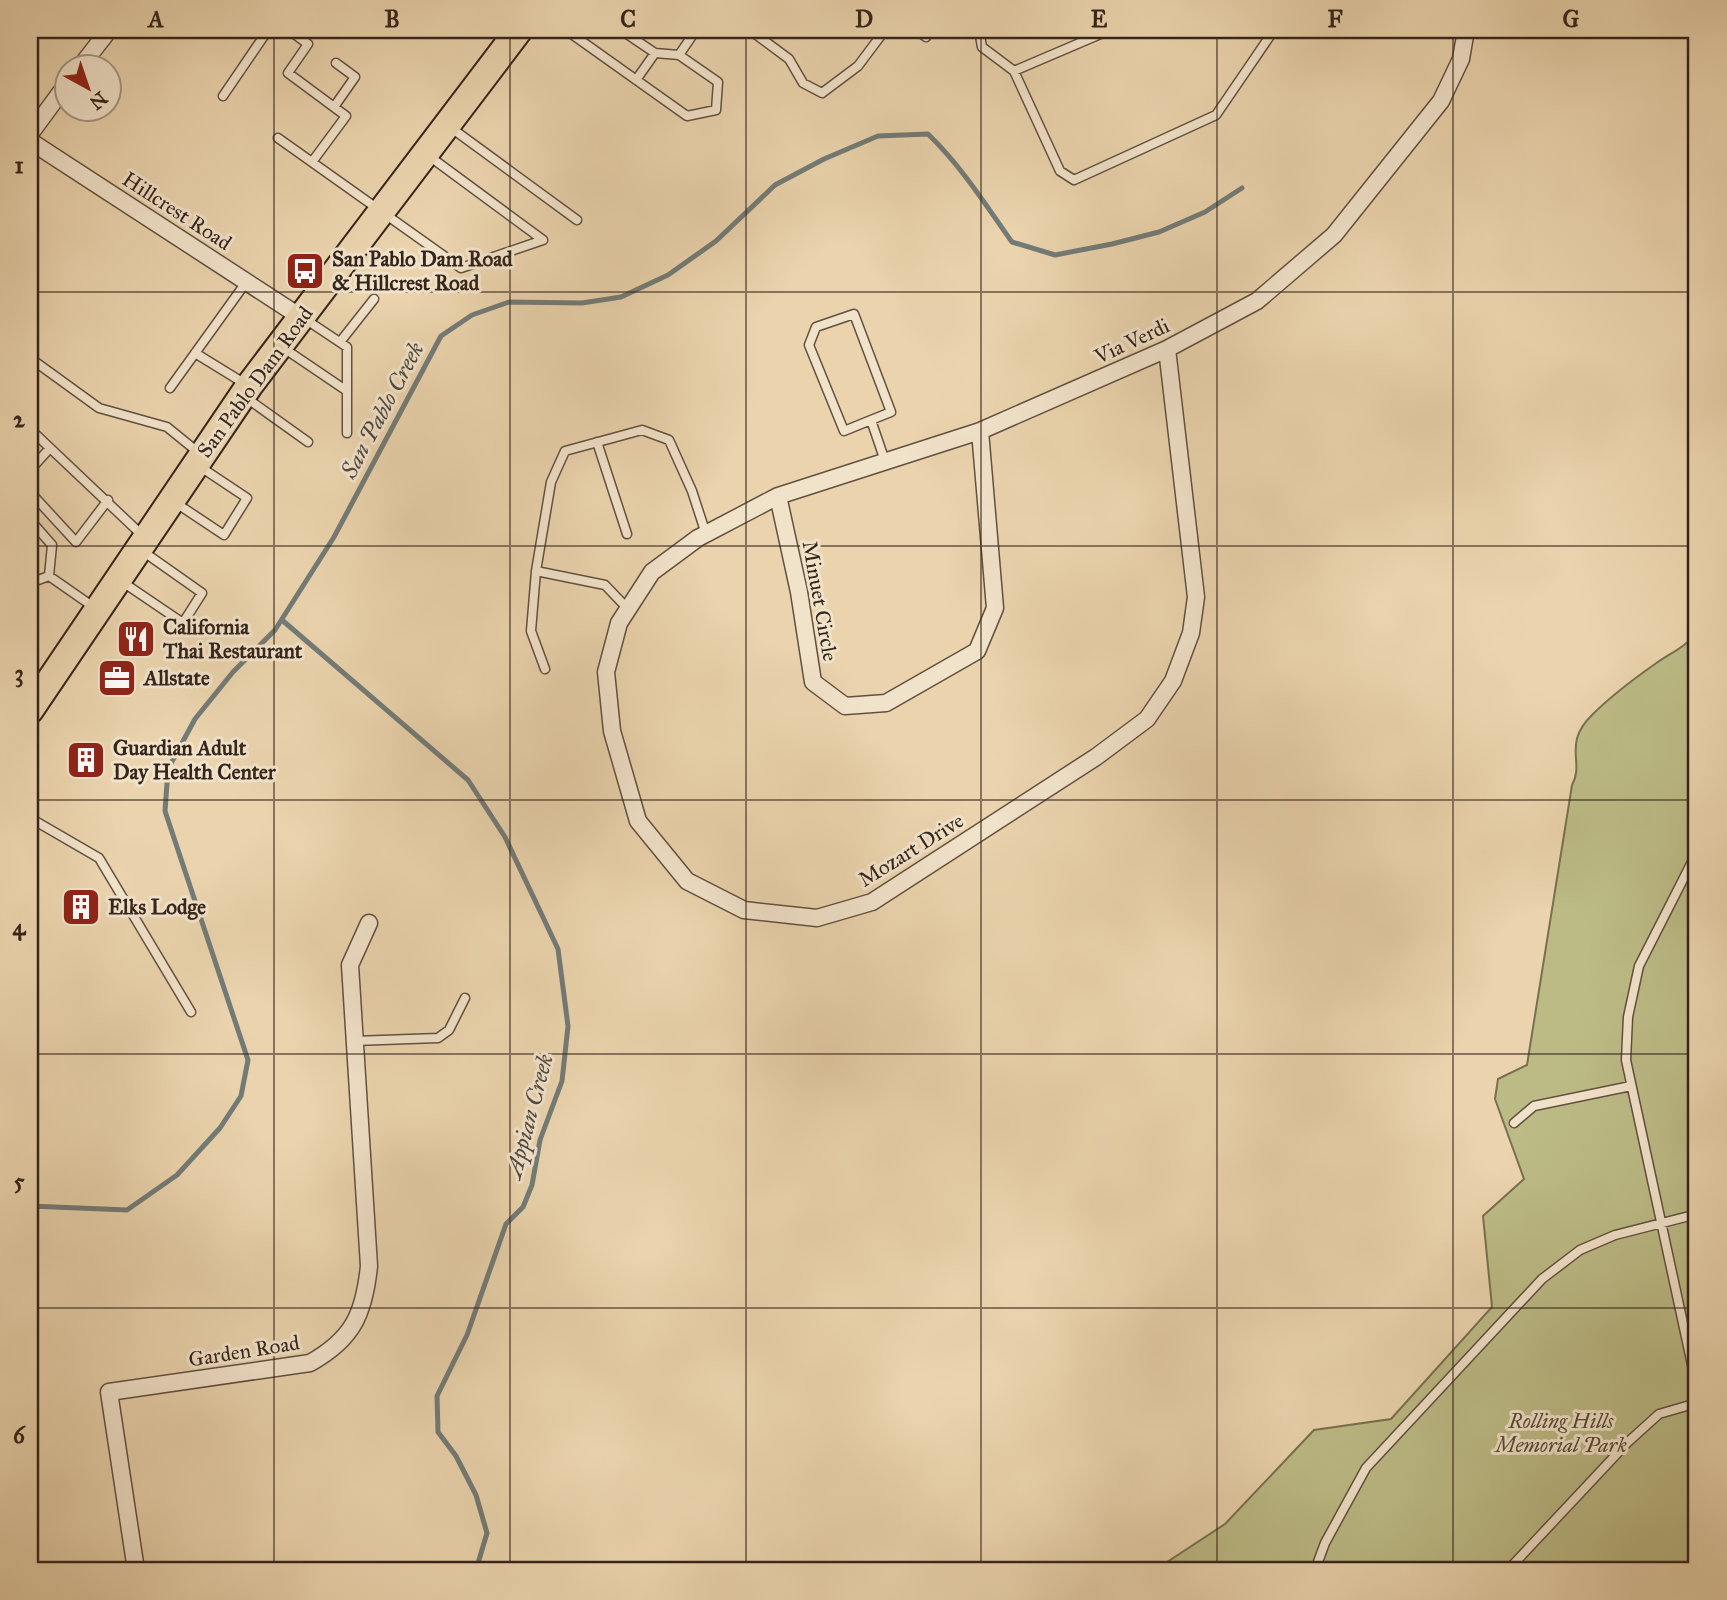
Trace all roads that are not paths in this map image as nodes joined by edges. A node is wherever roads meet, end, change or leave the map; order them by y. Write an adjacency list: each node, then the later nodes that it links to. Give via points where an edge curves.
1 (109, 30): 16 (street)
2 (268, 30): 22 (lane)
3 (289, 30): 24 (lane, via 308,44 288,73)
4 (566, 30): 21 (lane)
5 (621, 30): 17 (lane)
6 (696, 30): 18 (lane)
7 (750, 30): 8 (lane, via 789,60 803,83 822,93 858,66)
8 (885, 30)
9 (916, 30): 15 (lane)
10 (979, 30): 20 (lane, via 982,47)
11 (1111, 30): 20 (lane)
12 (1274, 30): 20 (lane, via 1216,115 1074,180 1060,171)
13 (1466, 30): 38 (street, Via Verdi, via 1461,59 1441,101 1334,235 1257,300)
14 (506, 34): 25 (main road, San Pablo Dam Road)
15 (926, 37)
16 (92, 52)
17 (655, 52): 18 (lane); 21 (lane)
18 (679, 55): 21 (lane, via 718,82 716,110 687,116)
19 (336, 63): 24 (lane, via 355,77)
20 (1014, 71)
21 (636, 80)
22 (223, 96)
23 (52, 104): 26 (street)
24 (334, 107): 30 (lane, via 346,117)
25 (447, 125): 29 (main road, San Pablo Dam Road); 32 (lane)
26 (30, 134)
27 (278, 138): 30 (lane)
28 (30, 141): 33 (street, Hillcrest Road)
29 (426, 154): 31 (main road, San Pablo Dam Road); 31 (lane, via 543,240 461,268)
30 (312, 162): 31 (lane)
31 (383, 212): 35 (main road, San Pablo Dam Road)
32 (577, 220)
33 (247, 281): 35 (street, Hillcrest Road); 39 (lane)
34 (374, 299): 36 (lane)
35 (302, 318): 36 (lane); 37 (main road, San Pablo Dam Road)
36 (340, 342): 43 (lane, via 347,348)
37 (281, 346): 42 (main road, San Pablo Dam Road); 43 (lane)
38 (1167, 349): 46 (street, Via Verdi); 66 (street, Mozart Drive, via 1196,597 1191,633 1173,681 1147,719 1096,757 872,902 817,918 744,910 687,881 662,851 638,821 612,731 606,672 619,622)
39 (195, 353): 41 (lane); 42 (lane)
40 (30, 358): 51 (lane, via 99,408 167,428)
41 (170, 388)
42 (246, 391): 48 (lane); 51 (main road, San Pablo Dam Road)
43 (347, 391): 47 (lane)
44 (871, 420): 44 (lane, via 891,412 854,314 816,327 808,345 844,431); 52 (lane)
45 (30, 429): 50 (lane)
46 (980, 431): 52 (street, Via Verdi); 55 (street, Minuet Circle, via 995,608 977,651 886,703 845,706 813,682)
47 (347, 433)
48 (308, 442)
49 (597, 443): 59 (lane); 60 (lane, via 642,430 669,440 692,491); 62 (lane, via 565,451 551,482)
50 (50, 448): 53 (lane); 56 (lane)
51 (198, 459): 57 (main road, San Pablo Dam Road); 57 (lane, via 247,498 224,535)
52 (885, 461): 55 (street, Via Verdi)
53 (30, 470)
54 (30, 492): 56 (lane, via 76,542)
55 (778, 496): 60 (street, Via Verdi)
56 (108, 500): 61 (lane)
57 (170, 500): 61 (main road, San Pablo Dam Road)
58 (30, 520): 63 (lane, via 52,545)
59 (627, 534)
60 (702, 536): 66 (street, Mozart Drive, via 652,572)
61 (142, 543): 64 (main road, San Pablo Dam Road); 64 (lane, via 202,593 183,623)
62 (536, 571): 66 (lane, via 605,585); 68 (lane, via 531,631)
63 (49, 576): 65 (lane); 67 (lane)
64 (118, 579): 67 (main road, San Pablo Dam Road)
65 (30, 583)
66 (628, 609)
67 (97, 610): 69 (main road, San Pablo Dam Road)
68 (545, 668)
69 (31, 705)
70 (30, 818): 74 (lane, via 99,858)
71 (1697, 852): 76 (lane, via 1639,966 1628,1017 1626,1060)
72 (369, 923): 75 (street, Garden Road, via 350,965)
73 (465, 998): 75 (lane, via 449,1030 438,1038)
74 (191, 1012)
75 (354, 1041): 82 (street, Garden Road, via 369,1266 360,1312 348,1334 310,1363 109,1392)
76 (1631, 1086): 77 (lane, via 1534,1106); 79 (lane)
77 (1514, 1123)
78 (1697, 1214): 79 (lane)
79 (1660, 1223): 80 (lane); 83 (lane, via 1580,1250 1542,1279 1366,1468)
80 (1697, 1388)
81 (1697, 1403): 84 (lane, via 1659,1414)
82 (136, 1570)
83 (1315, 1570)
84 (1508, 1570)

